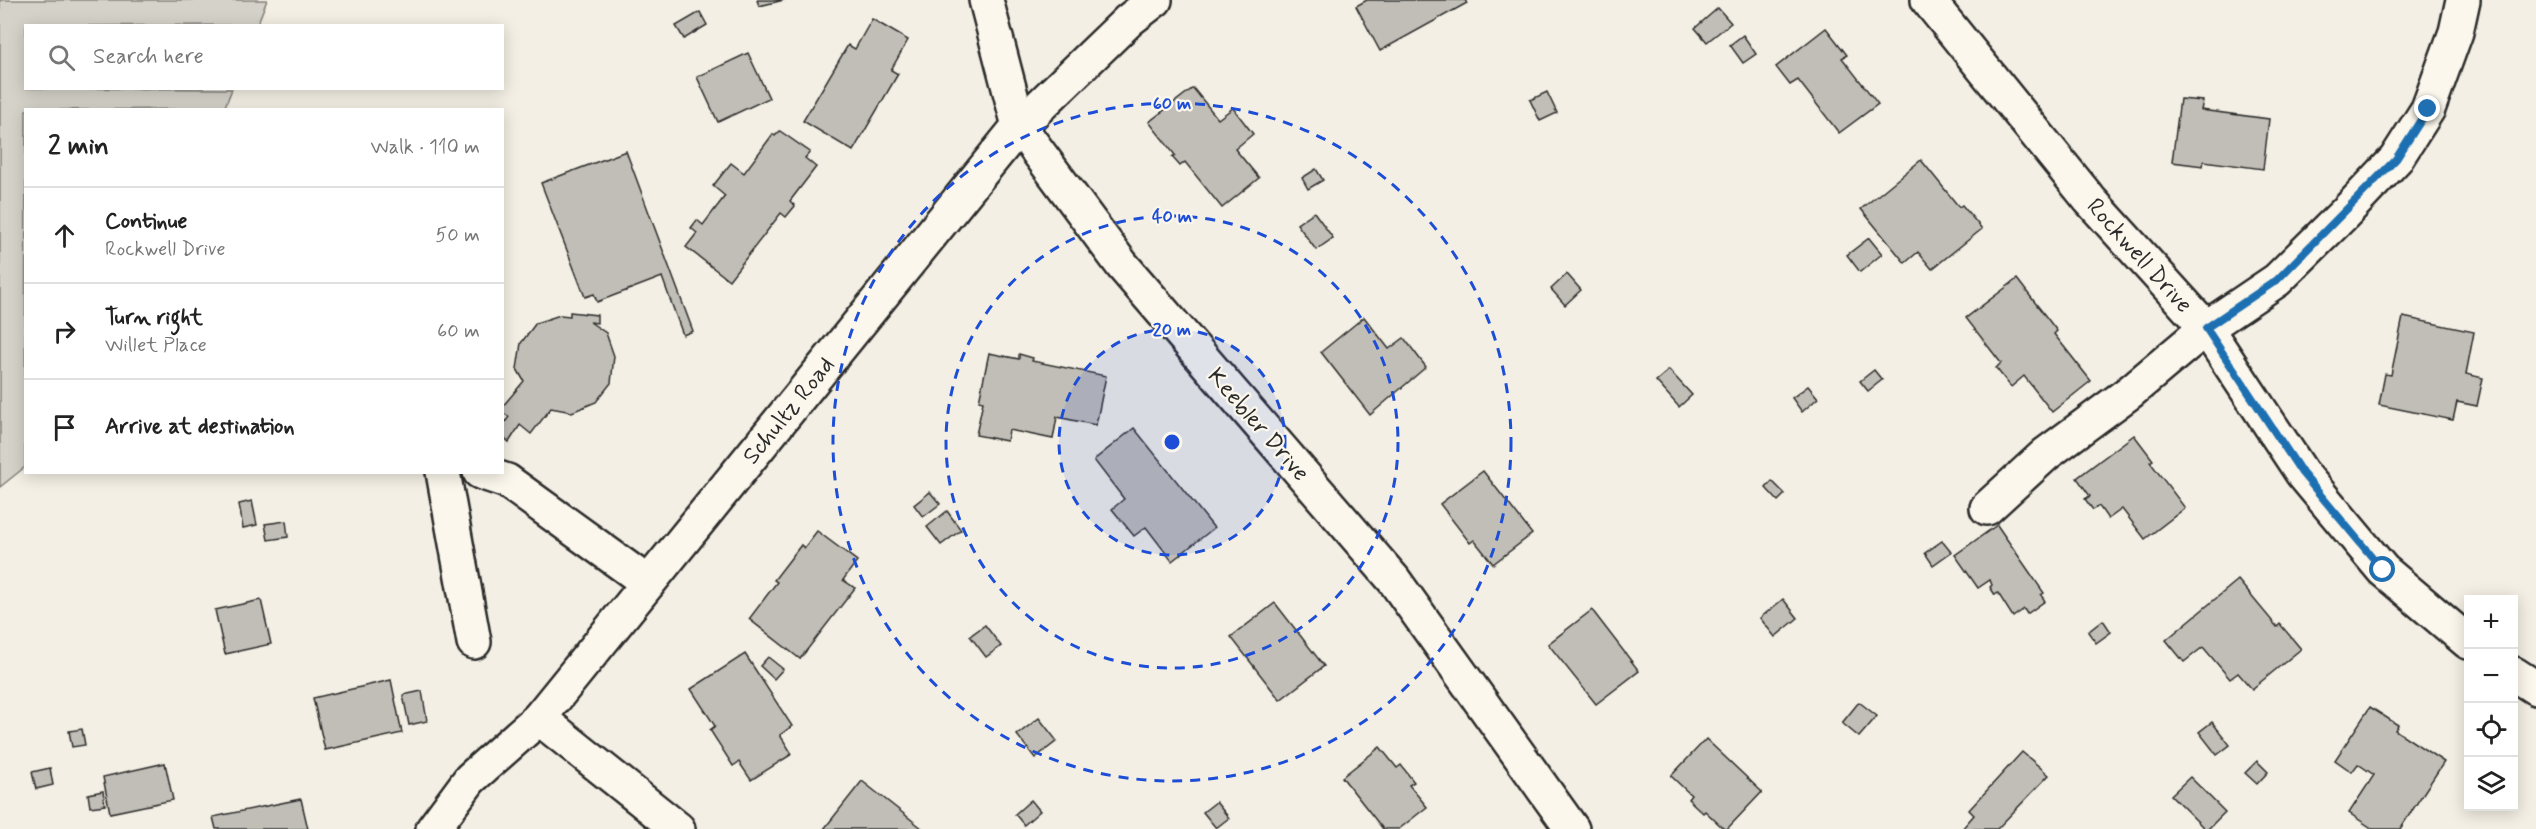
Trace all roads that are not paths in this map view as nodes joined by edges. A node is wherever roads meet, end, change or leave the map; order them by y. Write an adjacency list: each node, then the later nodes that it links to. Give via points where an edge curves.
1 (986, 0): 5 (street, Keebler Drive)
2 (1155, 0): 5 (street, Schultz Road)
3 (1928, 0): 6 (street, Rockwell Drive, via 2090,200)
4 (2463, 0): 6 (street, via 2456,32 2428,109 2396,159 2277,280)
5 (1019, 126): 10 (street, Schultz Road); 18 (street, Keebler Drive, via 1122,265 1394,580)
6 (2206, 328): 9 (street, via 2130,392 2046,454); 11 (street, Rockwell Drive, via 2302,473 2383,570)
7 (443, 474): 12 (street)
8 (486, 474): 10 (street, via 507,481)
9 (1987, 507)
10 (648, 583): 15 (street, Schultz Road)
11 (2464, 638)
12 (474, 642)
13 (2518, 677): 14 (street)
14 (2536, 688)
15 (539, 718): 16 (street, Schultz Road, via 470,779); 17 (street)
16 (433, 829)
17 (678, 829)
18 (1572, 829)

